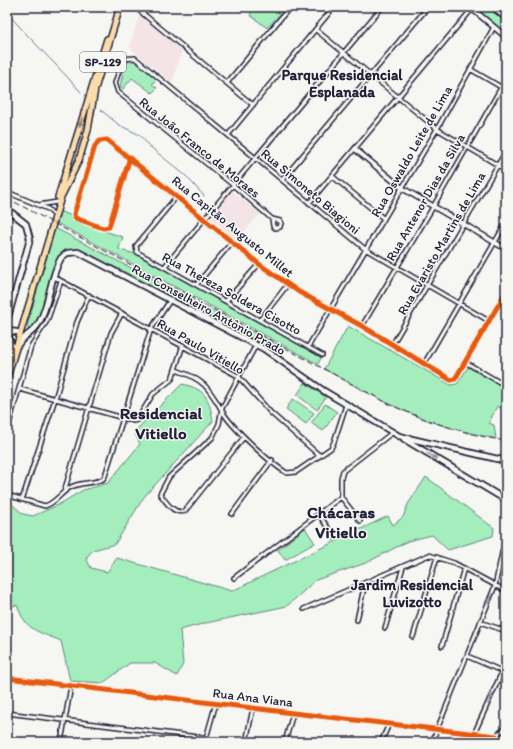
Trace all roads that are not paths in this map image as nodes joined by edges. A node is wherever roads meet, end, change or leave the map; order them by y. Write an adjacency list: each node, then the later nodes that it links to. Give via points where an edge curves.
1 (117, 7): 28 (main road, SP-129, one-way to 28)
2 (120, 7): 29 (main road, SP-129, via 95,89)
3 (135, 7): 21 (street)
4 (290, 7): 21 (street)
5 (334, 7): 14 (street)
6 (382, 7): 16 (street)
7 (428, 7): 19 (street)
8 (493, 7): 12 (main road)
9 (502, 7): 11 (main road)
10 (471, 8): 13 (street); 24 (street)
11 (506, 11)
12 (506, 18)
13 (494, 27): 15 (street); 18 (street, Rua Oswaldo Leite de Lima)
14 (316, 30): 16 (street); 25 (street)
15 (506, 37)
16 (344, 54): 19 (street); 34 (street)
17 (134, 57): 27 (street, Rua Simoneto Biagioni); 39 (street, Rua João Franco de Moraes, via 125,58 121,63 115,83 116,90)
18 (470, 69): 22 (street); 26 (street, Rua Oswaldo Leite de Lima)
19 (370, 75): 24 (street); 38 (street)
20 (506, 79): 22 (street, Rua Antenor Dias da Silva)
21 (227, 83): 25 (street)
22 (501, 87): 23 (street); 30 (street, Rua Antenor Dias da Silva)
23 (506, 90)
24 (398, 98): 26 (street); 31 (street)
25 (253, 105): 27 (street)
26 (437, 129): 30 (street); 40 (street, Rua Oswaldo Leite de Lima)
27 (228, 135): 34 (street, Rua Simoneto Biagioni)
28 (76, 138): 29 (main road, via 81,134); 43 (main road, SP-129)
29 (85, 140): 48 (main road, SP-129)
30 (466, 147): 35 (street); 46 (street, Rua Antenor Dias da Silva)
31 (354, 149): 37 (street); 40 (street)
32 (506, 151): 35 (street, Rua Evaristo Martins de Lima)
33 (130, 157): 33 (street, Rua Capitão Augusto Millet, via 108,227 77,220 74,214 98,142 106,140); 42 (street, Rua Capitão Augusto Millet)
34 (255, 158): 38 (street, Rua Simoneto Biagioni); 39 (street)
35 (498, 165): 36 (street); 53 (street, Rua Evaristo Martins de Lima)
36 (506, 170)
37 (332, 176): 44 (street); 49 (street)
38 (282, 180): 44 (street, Rua Simoneto Biagioni)
39 (233, 185): 50 (street); 51 (street, Rua João Franco de Moraes)
40 (402, 188): 46 (street); 49 (street, Rua Oswaldo Leite de Lima)
41 (7, 192): 45 (street)
42 (177, 196): 50 (street, Rua Capitão Augusto Millet); 59 (street, Rua Thereza Soldera Cisotto, via 136,246 138,252)
43 (57, 202): 45 (street); 48 (main road, SP-129)
44 (309, 203): 56 (street, Rua Simoneto Biagioni)
45 (38, 206): 48 (street, via 48,209)
46 (433, 207): 53 (street); 60 (street, Rua Antenor Dias da Silva)
47 (7, 209): 75 (main road, via 26,224 30,239)
48 (54, 216): 80 (main road, SP-129)
49 (383, 218): 56 (street, Rua Oswaldo Leite de Lima)
50 (204, 219): 54 (street, Rua Capitão Augusto Millet); 59 (street)
51 (272, 219)
52 (506, 223): 55 (street)
53 (463, 224): 55 (street); 65 (street, Rua Evaristo Martins de Lima)
54 (232, 242): 58 (street, Rua Capitão Augusto Millet); 63 (street)
55 (494, 242): 57 (street); 71 (street)
56 (366, 249): 60 (street, Rua Simoneto Biagioni); 72 (street, Rua Oswaldo Leite de Lima)
57 (506, 249)
58 (259, 264): 64 (street, Rua Capitão Augusto Millet); 70 (street)
59 (165, 266): 63 (street, Rua Thereza Soldera Cisotto)
60 (396, 267): 65 (street, Rua Simoneto Biagioni); 77 (street, Rua Antenor Dias da Silva)
61 (54, 277): 62 (street, Rua Paulo Vitiello); 68 (main road, Rua Conselheiro Antônio Prado, via 62,257 77,251); 81 (main road, Rua Conselheiro Antônio Prado, via 44,313)
62 (62, 281): 67 (street, Rua Paulo Vitiello); 95 (street, via 47,321 31,346)
63 (197, 284): 70 (street, Rua Thereza Soldera Cisotto)
64 (288, 284): 72 (street, Rua Capitão Augusto Millet); 74 (street)
65 (427, 285): 71 (street, Rua Simoneto Biagioni); 84 (street, Rua Evaristo Martins de Lima)
66 (506, 292): 69 (street)
67 (89, 295): 73 (street, Rua Paulo Vitiello); 96 (street, via 77,322)
68 (171, 299): 78 (street); 83 (main road, Rua Conselheiro Antônio Prado)
69 (504, 299): 76 (street)
70 (226, 301): 74 (street, Rua Thereza Soldera Cisotto)
71 (459, 304): 76 (street, Rua Simoneto Biagioni); 89 (street)
72 (331, 309): 77 (street, Rua Capitão Augusto Millet); 85 (street, Rua Oswaldo Leite de Lima)
73 (122, 314): 78 (street, Rua Paulo Vitiello); 99 (street, via 111,333)
74 (260, 320): 85 (street, Rua Thereza Soldera Cisotto)
75 (7, 321)
76 (488, 321): 88 (street)
77 (362, 326): 84 (street, Rua Capitão Augusto Millet)
78 (151, 328): 82 (street, Rua Paulo Vitiello); 100 (street)
79 (7, 330): 80 (main road); 86 (main road)
80 (19, 332): 81 (main road); 86 (main road, SP-129)
81 (32, 333): 86 (main road, Rua Conselheiro Antônio Prado, via 21,339)
82 (183, 345): 91 (street); 92 (street, Rua Paulo Vitiello)
83 (256, 345): 92 (street); 97 (main road, Rua Conselheiro Antônio Prado)
84 (392, 345): 89 (street, Rua Capitão Augusto Millet)
85 (308, 347): 87 (street, Rua Thereza Soldera Cisotto)
86 (13, 353): 90 (main road, SP-129); 93 (main road, SP-129)
87 (322, 354)
88 (465, 362): 89 (street, Rua Capitão Augusto Millet, via 455,379 449,379); 94 (street)
89 (424, 364)
90 (7, 365)
91 (176, 370): 98 (street, via 207,387); 100 (street, via 172,379 153,394 137,420 134,422)
92 (238, 376): 98 (street); 107 (street, Rua Paulo Vitiello, via 272,413)
93 (7, 378)
94 (506, 386)
95 (20, 388): 96 (street); 101 (street)
96 (55, 399): 99 (street); 113 (street)
97 (346, 406): 102 (main road, Rua Conselheiro Antônio Prado); 107 (street, via 331,448)
98 (222, 408): 104 (street, via 224,414); 104 (street, via 219,424 212,438 169,477 160,495 173,509 180,512 186,510)
99 (88, 409): 100 (street); 110 (street)
100 (123, 419): 110 (street, via 106,476 99,481 74,486)
101 (7, 431)
102 (393, 432): 103 (main road, Rua Conselheiro Antônio Prado); 112 (street, via 343,472)
103 (399, 436): 105 (main road, Rua Conselheiro Antônio Prado); 106 (main road)
104 (244, 437): 108 (street)
105 (421, 441): 106 (main road); 109 (main road, Rua Conselheiro Antônio Prado)
106 (420, 448): 114 (main road, one-way to 114)
107 (320, 456): 108 (street, via 291,474 283,471)
108 (272, 460): 116 (street)
109 (506, 461)
110 (63, 492): 113 (street, via 55,501 45,506)
111 (7, 495): 113 (street)
112 (341, 497): 115 (street); 117 (street)
113 (22, 500)
114 (506, 500)
115 (318, 513): 119 (street); 123 (street)
116 (232, 514)
117 (360, 521)
118 (506, 534): 125 (street)
119 (334, 537)
120 (437, 557): 121 (street, via 429,555); 122 (street); 132 (street)
121 (403, 567): 124 (street); 130 (street)
122 (464, 568): 125 (street); 133 (street)
123 (234, 578)
124 (365, 582): 127 (street); 128 (street)
125 (494, 586): 126 (street); 129 (street, one-way to 129)
126 (506, 591)
127 (304, 609)
128 (357, 620)
129 (480, 622): 131 (street); 134 (street)
130 (385, 628)
131 (506, 632)
132 (413, 637)
133 (442, 646)
134 (467, 656): 136 (street); 146 (street)
135 (506, 664): 136 (street)
136 (504, 672): 147 (street, one-way to 136)
137 (7, 678): 138 (street, Rua Ana Viana)
138 (71, 686): 139 (street, Rua Ana Viana); 143 (street)
139 (216, 703): 140 (street, Rua Ana Viana); 149 (street)
140 (253, 708): 142 (street, Rua Ana Viana); 151 (street)
141 (7, 713): 143 (street)
142 (293, 713): 144 (street, Rua Ana Viana); 152 (street)
143 (65, 721): 149 (street); 150 (street)
144 (389, 724): 146 (street, Rua Ana Viana); 153 (street)
145 (506, 728): 148 (street)
146 (437, 730): 147 (street, Rua Ana Viana); 154 (street)
147 (474, 734): 148 (street, Rua Ana Viana)
148 (496, 736): 155 (street); 156 (street)
149 (206, 740)
150 (62, 742)
151 (246, 742)
152 (285, 742)
153 (381, 742)
154 (432, 742)
155 (487, 742)
156 (500, 742)

